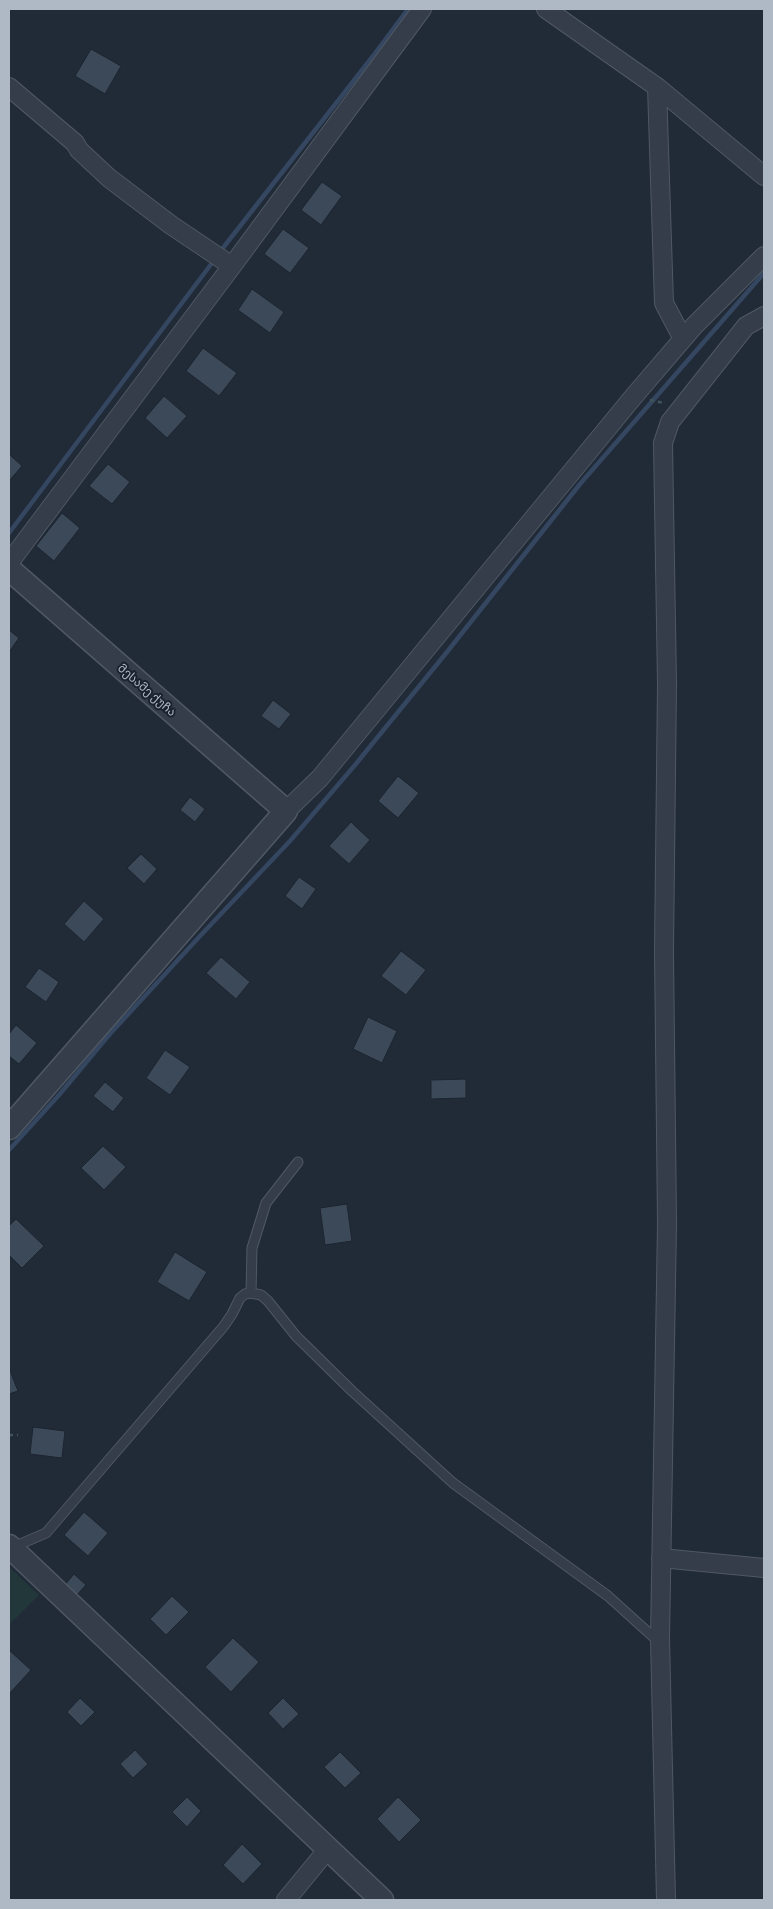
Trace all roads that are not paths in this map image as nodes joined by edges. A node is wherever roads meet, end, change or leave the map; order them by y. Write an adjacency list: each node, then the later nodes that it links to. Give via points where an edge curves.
1 (422, 9): 7 (street)
2 (546, 9): 4 (street)
3 (9, 87): 7 (street, via 75,143 109,178)
4 (657, 87): 5 (street); 9 (street, via 664,303)
5 (764, 176)
6 (764, 256): 9 (street)
7 (232, 266): 10 (street)
8 (764, 316): 17 (street, via 746,326 670,422 663,443 667,684 664,951 667,1224)
9 (683, 339): 12 (street, via 320,778)
10 (9, 564)
11 (9, 569): 12 (street, მესამე ქუჩა)
12 (286, 810): 13 (street)
13 (9, 1128)
14 (298, 1162): 15 (lane, via 266,1203 252,1248)
15 (251, 1293): 16 (lane, via 240,1298 224,1326 46,1533); 19 (lane, via 268,1301 296,1336 352,1392 453,1483 608,1596)
16 (10, 1547): 20 (street)
17 (661, 1558): 18 (street); 19 (street)
18 (764, 1568)
19 (660, 1644): 23 (street)
20 (328, 1849): 21 (street); 22 (street)
21 (286, 1900)
22 (382, 1900)
23 (666, 1900)

